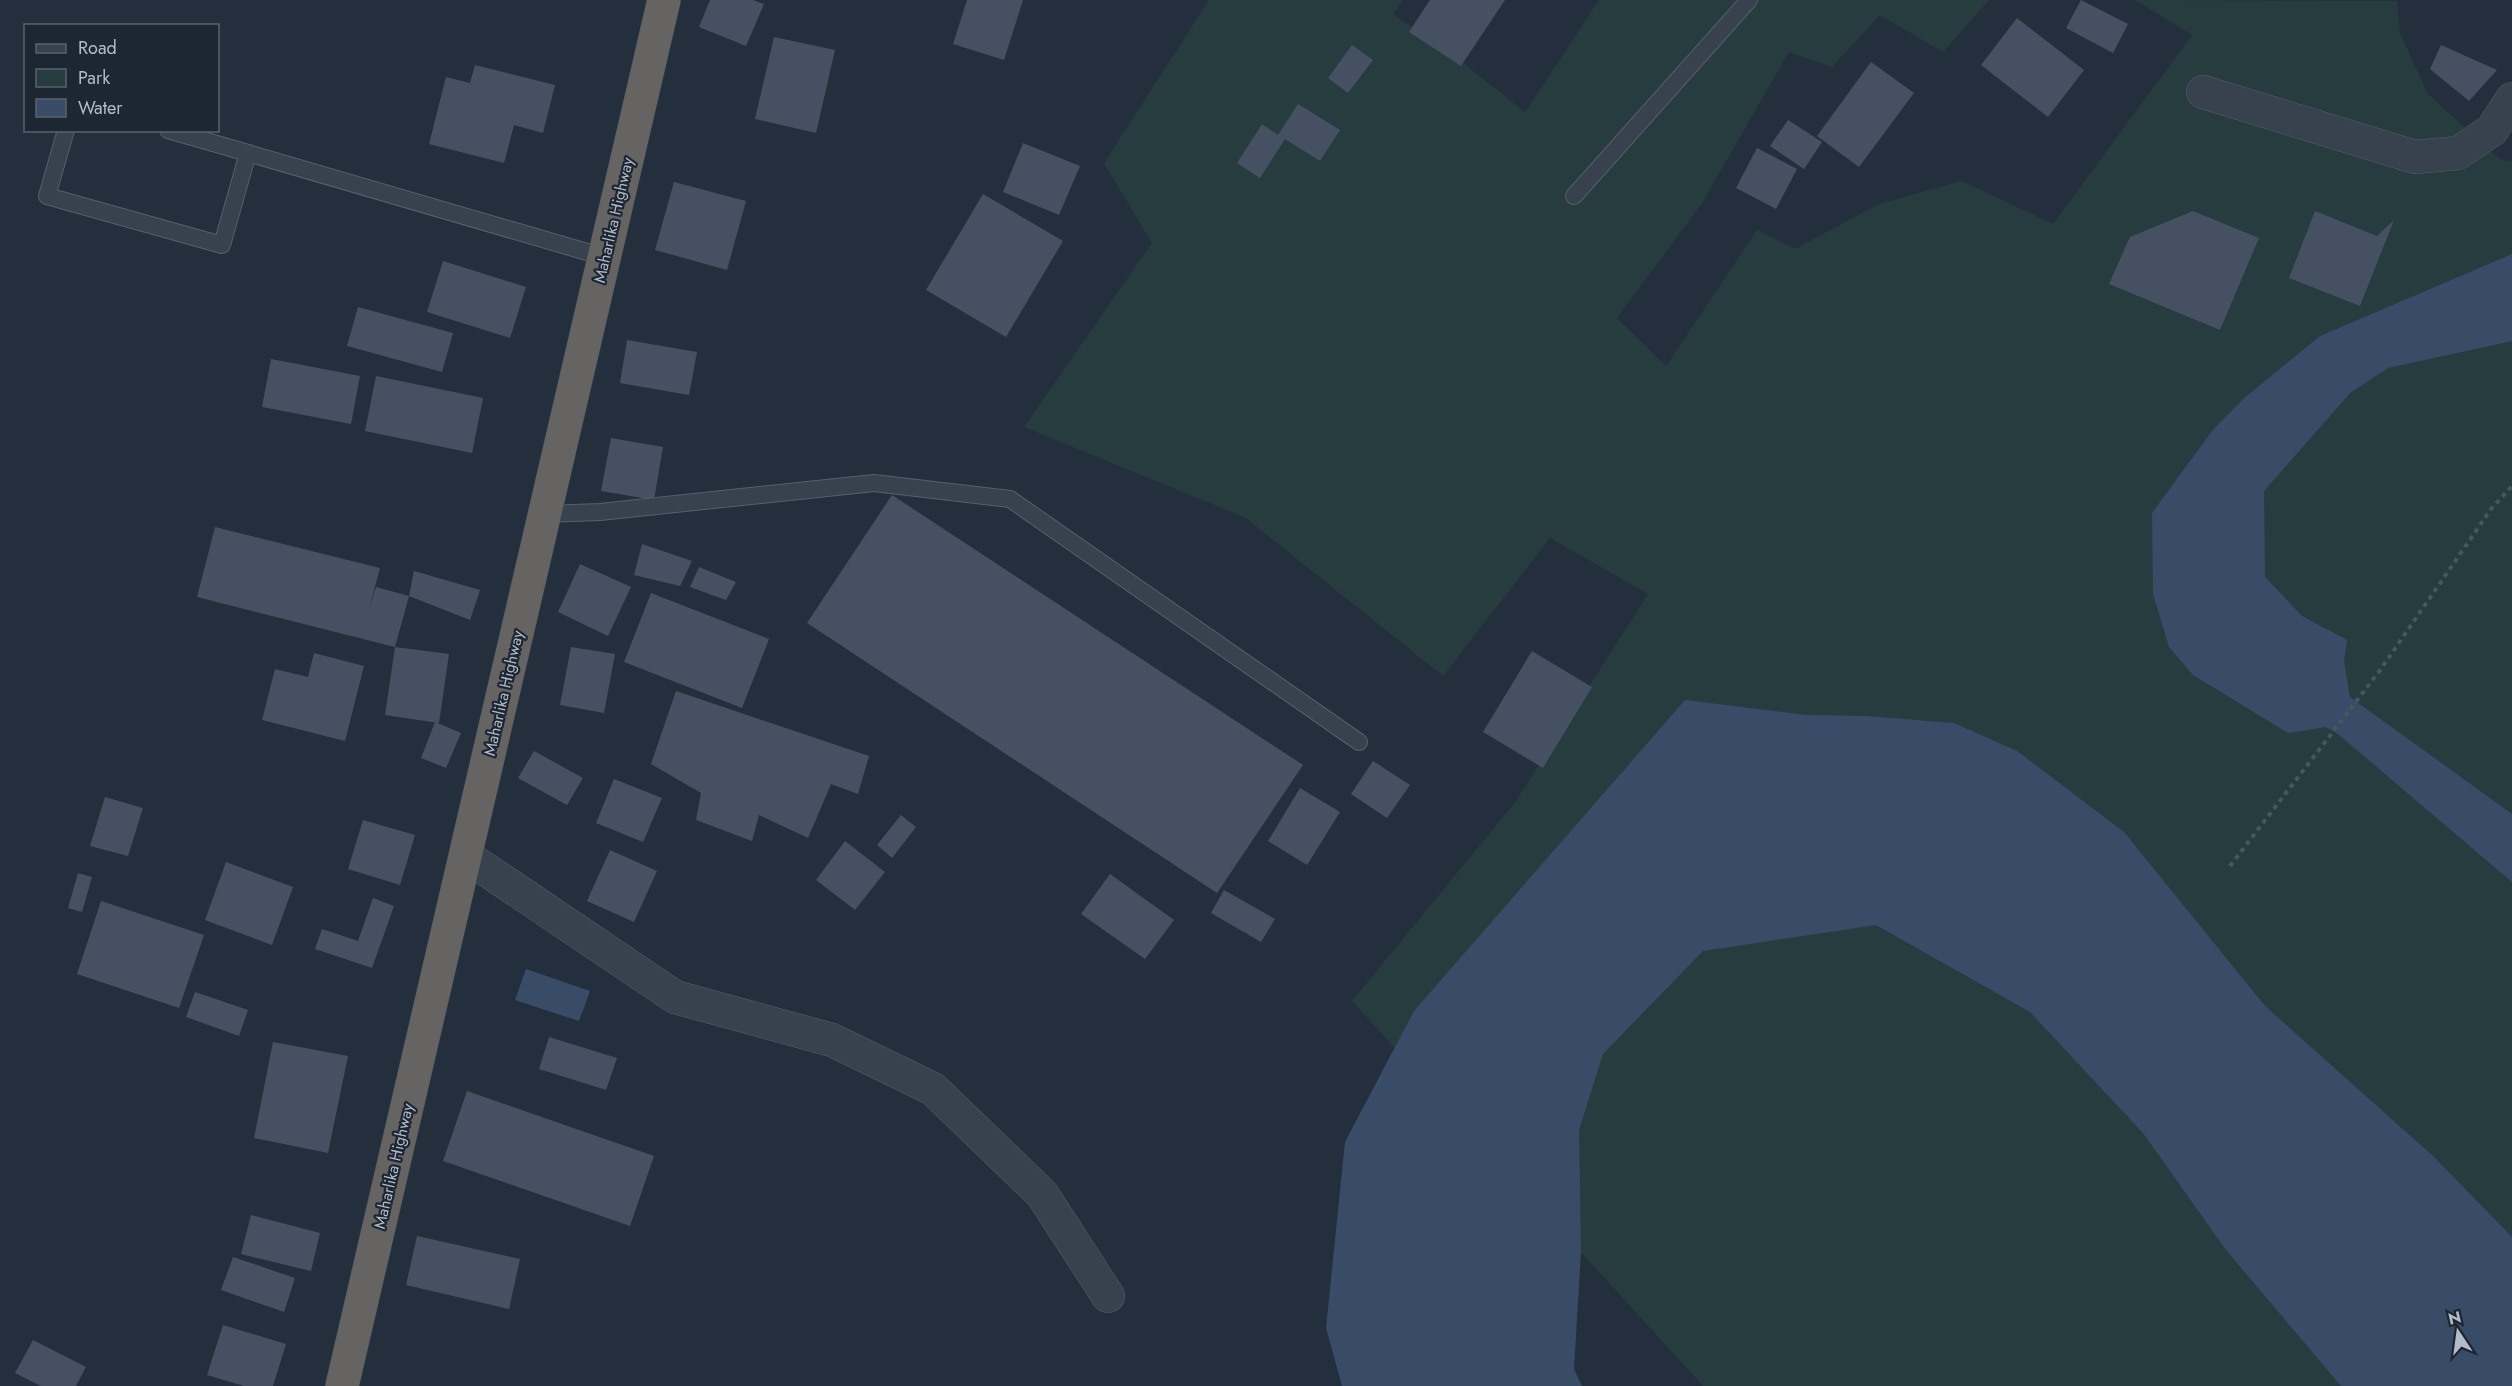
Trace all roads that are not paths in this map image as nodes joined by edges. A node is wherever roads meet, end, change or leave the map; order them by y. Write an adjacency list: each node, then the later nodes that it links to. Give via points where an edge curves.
1 (663, 0): 9 (highway, Maharlika Highway)
2 (1749, 0): 8 (lane)
3 (2203, 92): 4 (street, via 2415,157 2458,153 2492,130)
4 (2512, 99)
5 (65, 132): 7 (lane, via 47,196 222,245)
6 (175, 132): 7 (lane)
7 (248, 153): 9 (lane)
8 (1574, 196)
9 (604, 257): 10 (highway, Maharlika Highway)
10 (545, 514): 11 (lane, via 600,512 874,483 1010,499); 12 (highway, Maharlika Highway)
11 (1359, 742)
12 (466, 856): 13 (street, via 675,997 832,1040 933,1089 1042,1194); 14 (highway, Maharlika Highway)
13 (1108, 1296)
14 (342, 1386)

